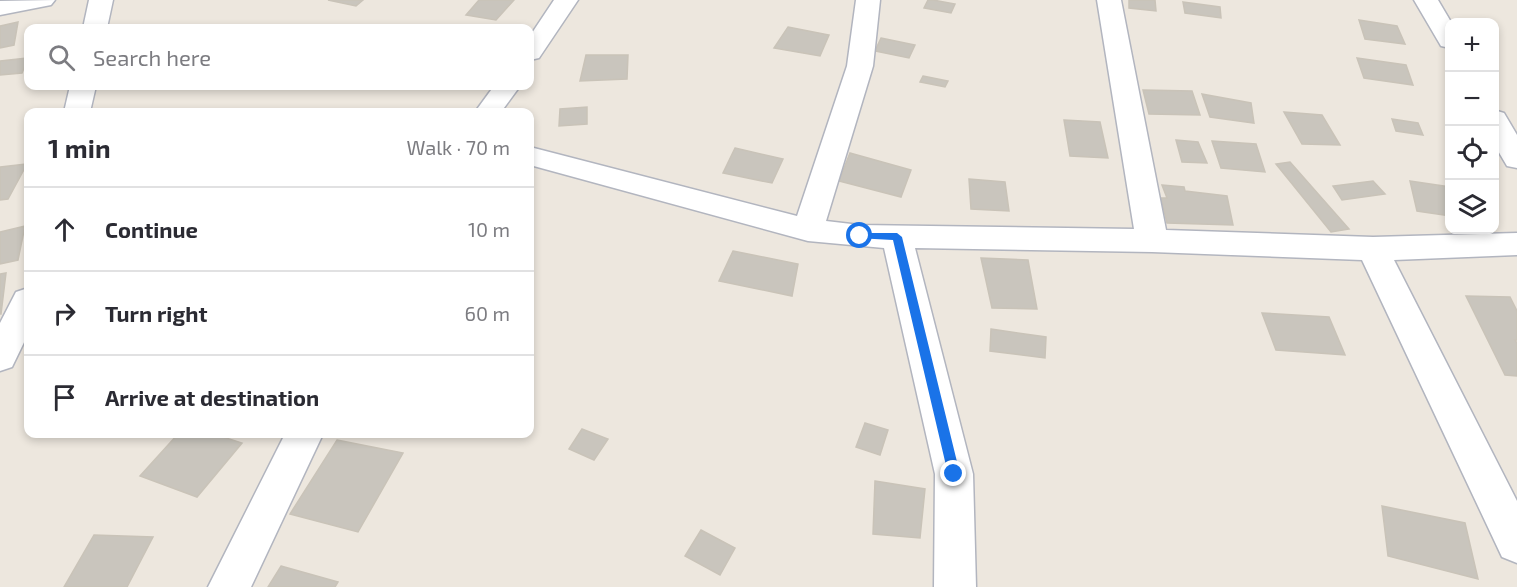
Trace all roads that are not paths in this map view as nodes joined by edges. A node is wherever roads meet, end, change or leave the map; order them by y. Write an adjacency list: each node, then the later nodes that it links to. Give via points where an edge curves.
1 (43, 0): 7 (street)
2 (101, 0): 8 (street)
3 (566, 0): 10 (street)
4 (868, 0): 18 (street, via 860,66)
5 (1108, 0): 20 (street)
6 (1426, 0): 9 (street)
7 (0, 8)
8 (96, 24)
9 (1445, 34)
10 (534, 47)
11 (81, 90): 13 (street)
12 (504, 90): 14 (street)
13 (78, 108)
14 (491, 108)
15 (1498, 126): 17 (street)
16 (534, 157): 18 (street)
17 (1517, 159)
18 (808, 230): 19 (street)
19 (897, 237): 20 (street); 28 (street, via 954,474)
20 (1152, 241): 22 (street)
21 (1517, 244): 22 (street)
22 (1373, 249): 26 (street)
23 (24, 309): 24 (street)
24 (0, 357)
25 (302, 438): 27 (street)
26 (1517, 543)
27 (229, 587)
28 (955, 587)

